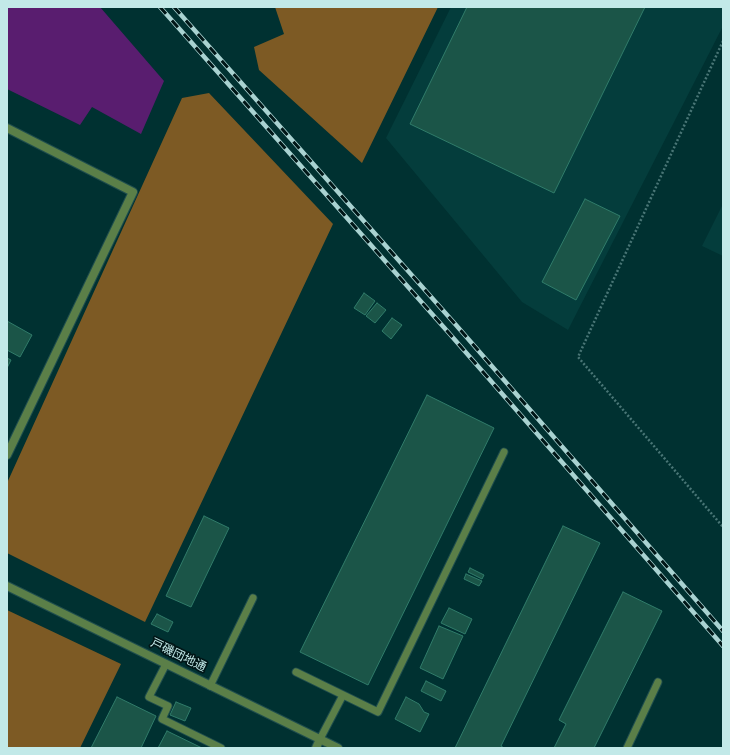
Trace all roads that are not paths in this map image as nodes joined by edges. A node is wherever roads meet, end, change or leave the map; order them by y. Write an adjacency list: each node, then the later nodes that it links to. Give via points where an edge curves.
1 (7, 128): 3 (street, via 133,192)
2 (504, 452): 10 (lane, via 378,712)
3 (7, 455)
4 (7, 586): 6 (street, 戸磯団地通)
5 (252, 598): 9 (lane)
6 (166, 664): 9 (street, 戸磯団地通); 12 (lane, via 149,697 168,706 162,719)
7 (296, 672): 10 (lane)
8 (658, 682): 15 (lane)
9 (210, 686): 11 (street, 戸磯団地通)
10 (343, 695): 11 (lane)
11 (320, 739): 13 (street); 14 (street, 戸磯団地通)
12 (221, 748)
13 (316, 748)
14 (338, 748)
15 (627, 748)

